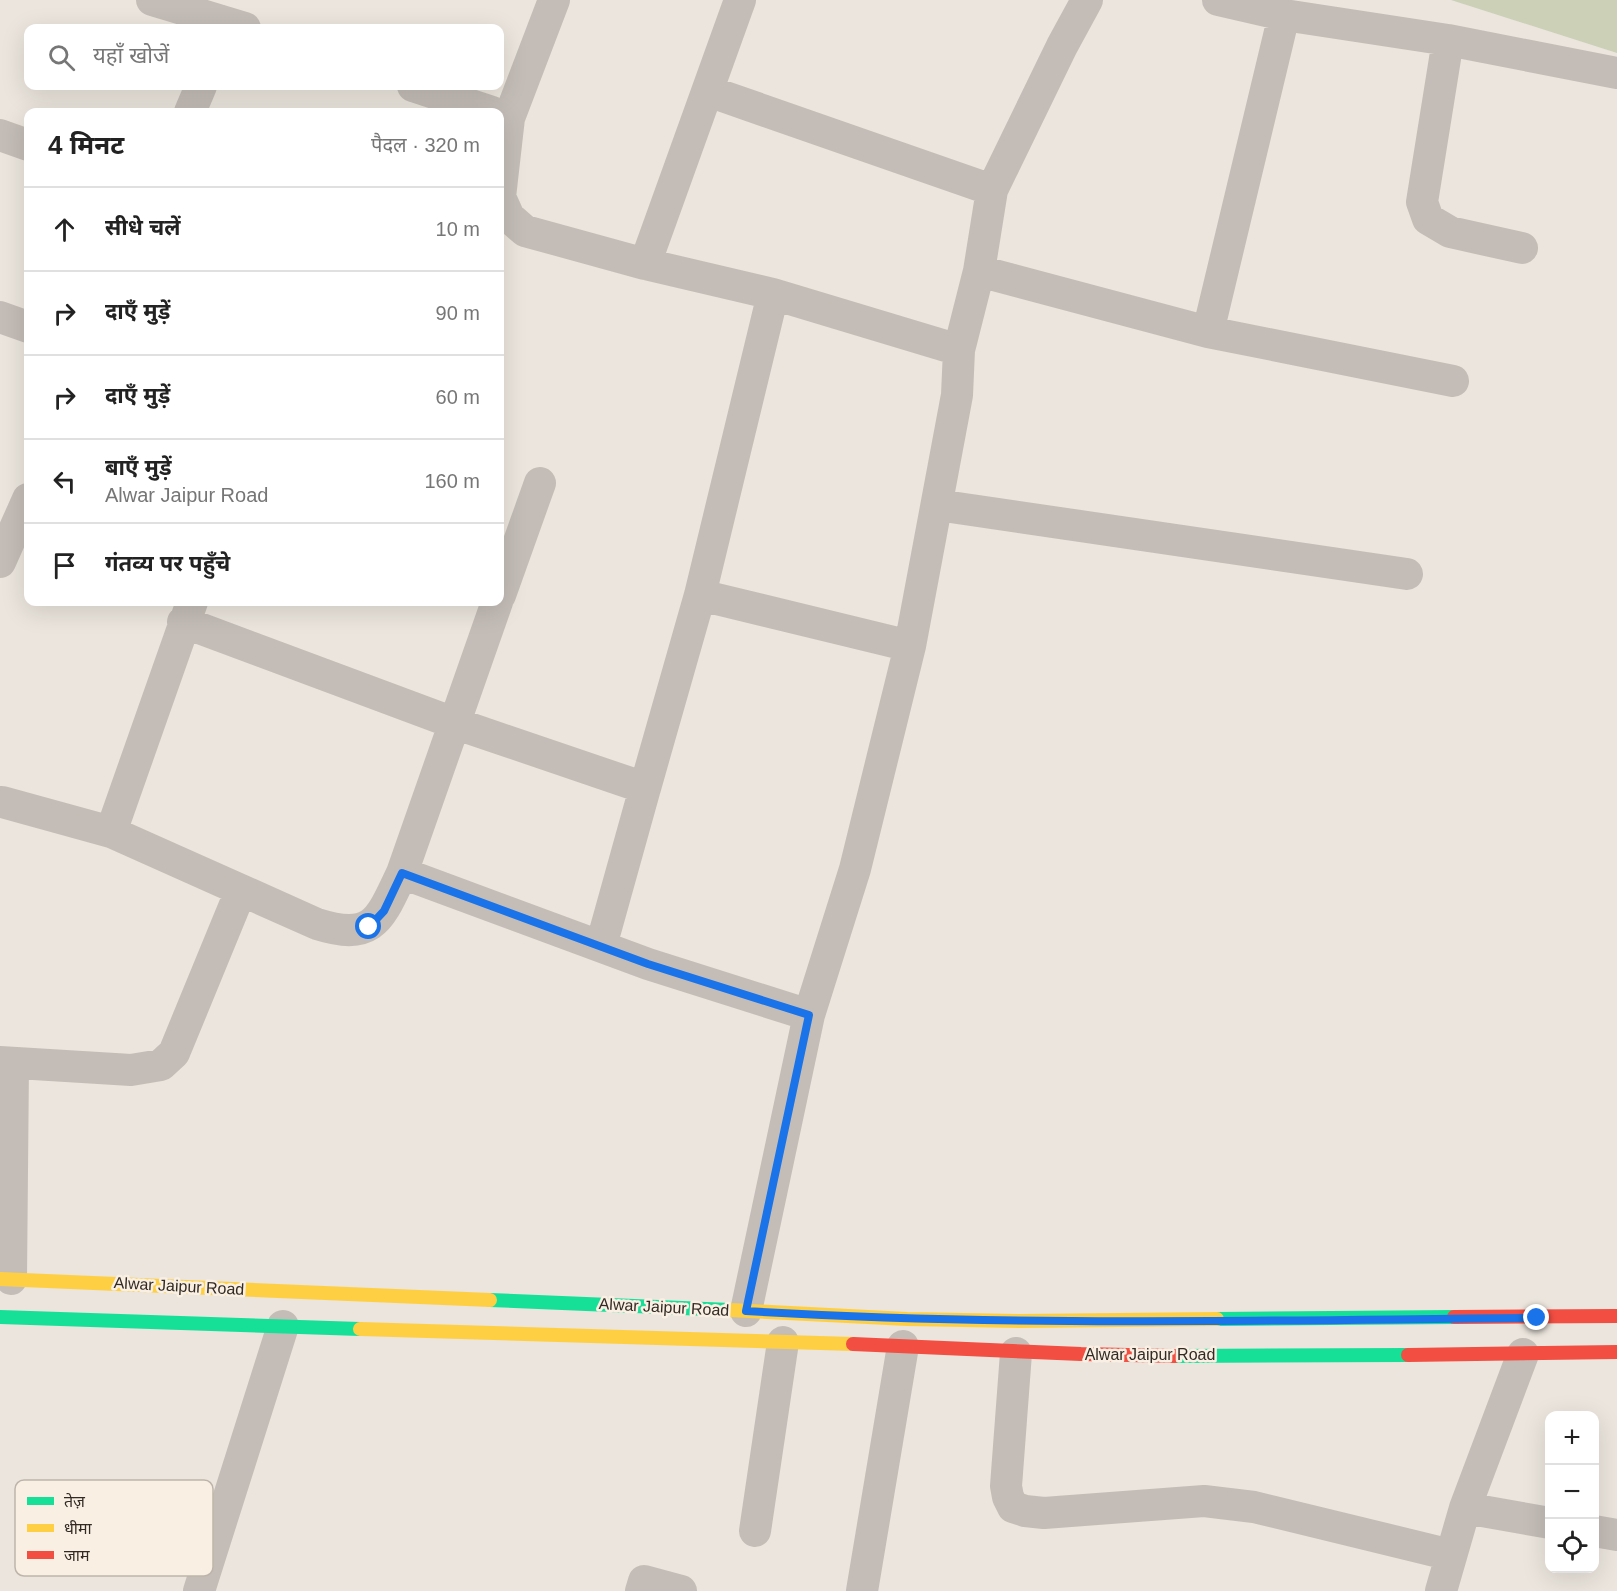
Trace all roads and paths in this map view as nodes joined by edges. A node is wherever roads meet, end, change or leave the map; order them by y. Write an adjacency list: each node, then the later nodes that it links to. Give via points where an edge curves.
1 (152, 0): 7 (street)
2 (554, 0): 15 (street)
3 (740, 0): 12 (street)
4 (1087, 0): 18 (street)
5 (1218, 0): 6 (street)
6 (1284, 15): 8 (street); 26 (street)
7 (233, 20)
8 (1448, 40): 9 (street); 20 (street, via 1422,202 1428,219 1450,232)
9 (1617, 73)
10 (199, 90): 13 (street)
11 (425, 90): 14 (street)
12 (708, 91): 18 (street); 21 (street)
13 (192, 108)
14 (479, 108)
15 (503, 108)
16 (0, 135): 17 (street)
17 (24, 144)
18 (992, 190): 22 (street)
19 (504, 206): 21 (street, via 509,217 525,231)
20 (1522, 248)
21 (645, 264): 23 (street)
22 (979, 271): 26 (street); 27 (street)
23 (773, 294): 27 (street); 35 (street)
24 (0, 317): 25 (street)
25 (24, 326)
26 (1208, 332): 28 (street)
27 (959, 350): 30 (street, via 957,395)
28 (1453, 381)
29 (540, 483): 34 (street)
30 (937, 505): 33 (street); 38 (street)
31 (24, 508): 32 (street)
32 (0, 562)
33 (1407, 574)
34 (504, 584)
35 (700, 596): 38 (street); 40 (street)
36 (496, 606): 39 (street)
37 (187, 612): 39 (street); 42 (street)
38 (909, 646): 46 (street, via 855,869)
39 (454, 723): 40 (street); 43 (street)
40 (645, 788): 45 (street)
41 (2, 802): 42 (street)
42 (111, 832): 44 (street)
43 (402, 873): 44 (street, via 384,911 369,927 352,931 317,924); 45 (street)
44 (241, 891): 47 (street, via 174,1053 161,1065 131,1070)
45 (601, 946): 46 (street)
46 (809, 1015): 49 (street)
47 (7, 1062): 48 (street)
48 (5, 1279): 49 (main road, Alwar Jaipur Road)
49 (746, 1311): 50 (main road, Alwar Jaipur Road, via 1019,1321)
50 (1617, 1316)
51 (0, 1317): 52 (main road, Alwar Jaipur Road)
52 (283, 1326): 53 (main road, Alwar Jaipur Road); 63 (street)
53 (783, 1342): 54 (main road, Alwar Jaipur Road); 60 (street)
54 (903, 1346): 56 (main road, Alwar Jaipur Road); 69 (street)
55 (1617, 1352): 57 (main road, Alwar Jaipur Road)
56 (1016, 1353): 57 (main road, Alwar Jaipur Road); 64 (street, via 1006,1486 1013,1507 1044,1513 1204,1501 1254,1507)
57 (1523, 1354): 58 (street)
58 (1465, 1508): 59 (street); 64 (street)
59 (1545, 1522)
60 (755, 1531)
61 (1599, 1532): 62 (street)
62 (1617, 1535)
63 (213, 1547)
64 (1451, 1555): 70 (street)
65 (204, 1576): 66 (street)
66 (199, 1591)
67 (641, 1591): 68 (street, via 644,1581)
68 (681, 1591)
69 (862, 1591)
70 (1441, 1591)

